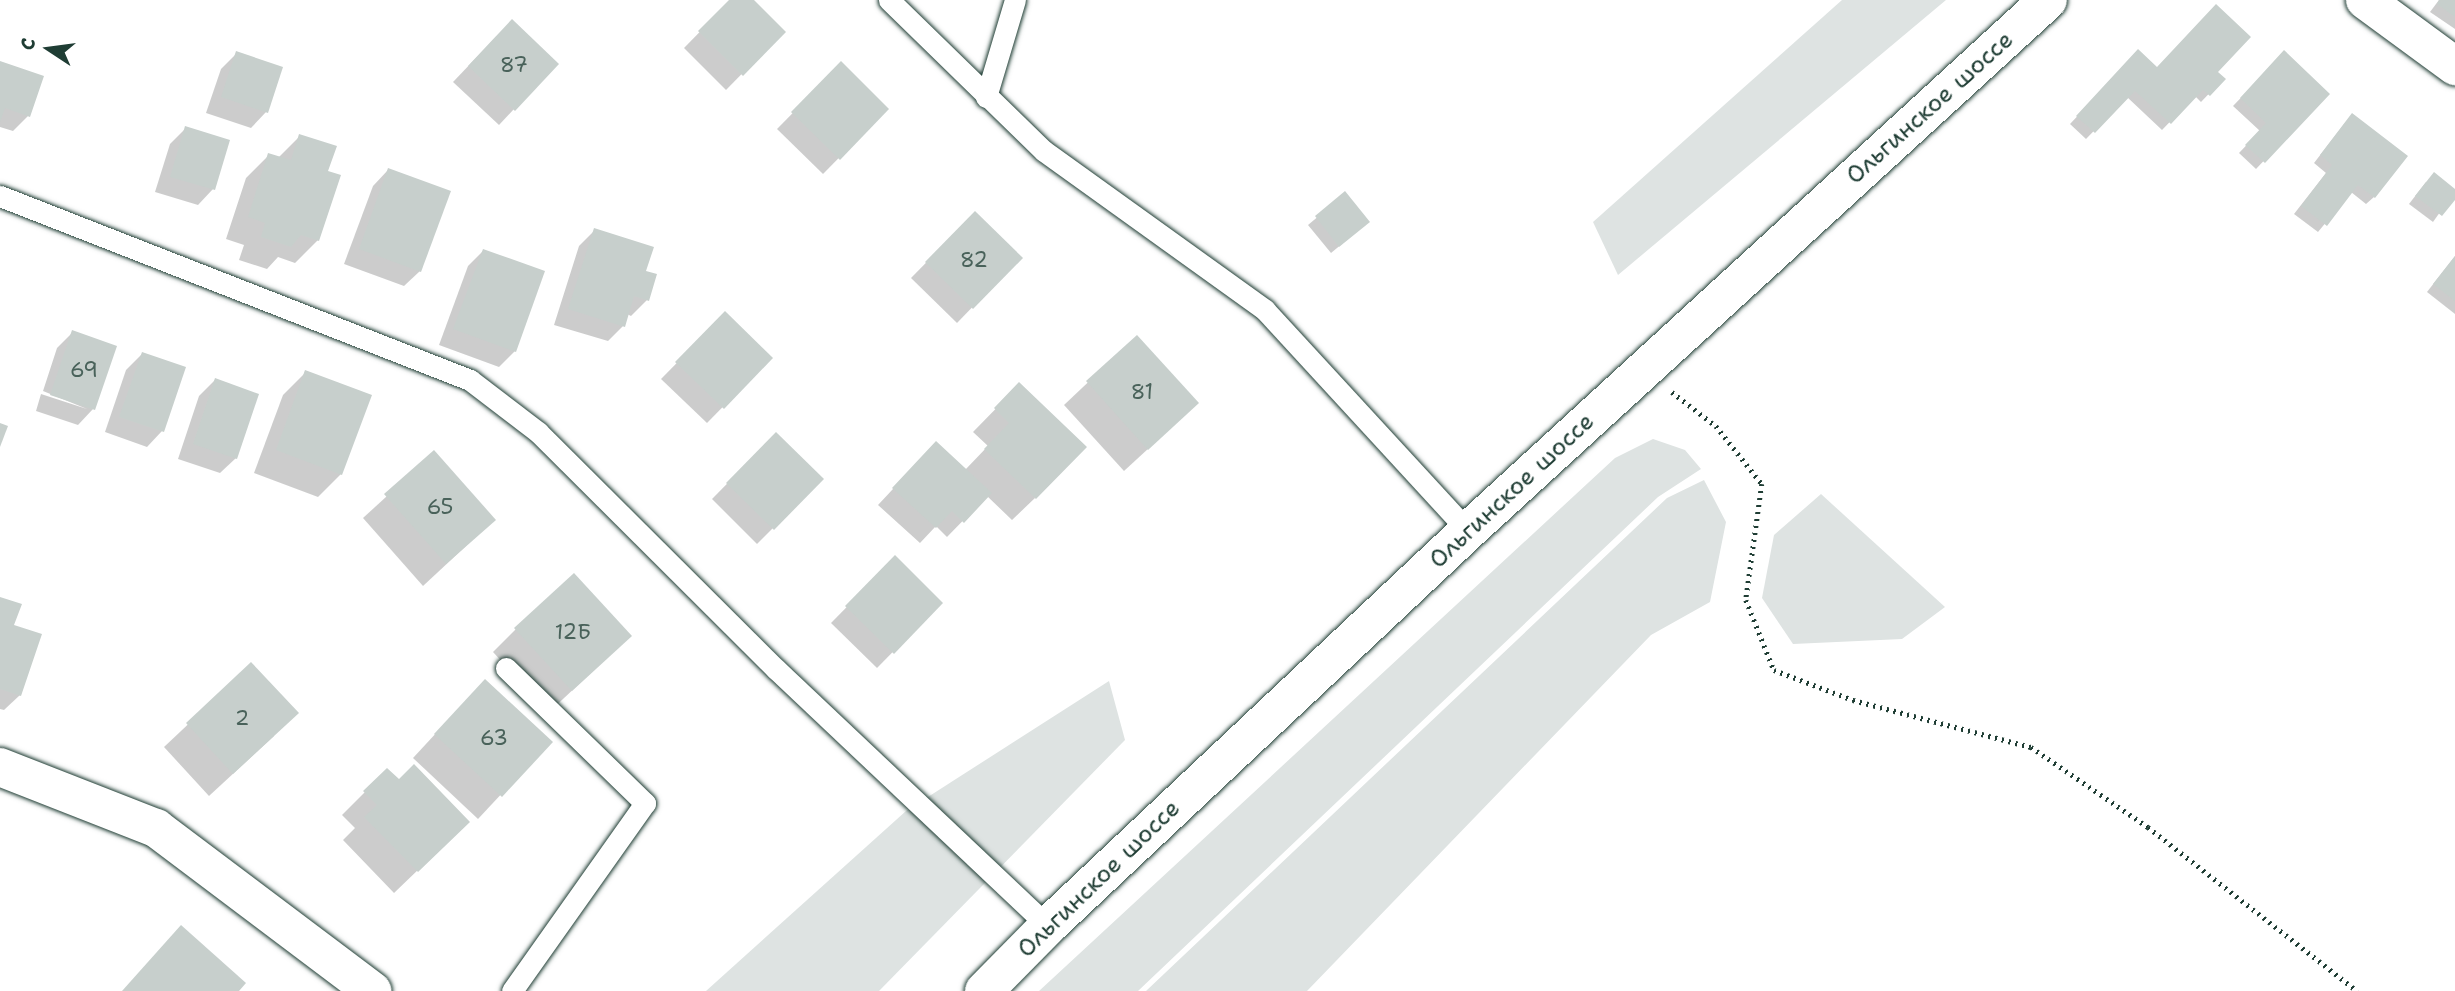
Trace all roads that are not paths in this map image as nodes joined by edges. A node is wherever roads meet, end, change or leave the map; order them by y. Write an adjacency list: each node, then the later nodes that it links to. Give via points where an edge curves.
1 (889, 0): 6 (lane)
2 (1015, 0): 6 (lane)
3 (2048, 0): 8 (main road, Ольгинское шоссе)
4 (2365, 0): 5 (main road)
5 (2455, 66)
6 (986, 97): 8 (lane, via 1044,151 1265,310)
7 (0, 196): 11 (lane, via 470,380 538,432 776,669)
8 (1468, 531): 11 (main road, Ольгинское шоссе)
9 (506, 668): 13 (lane, via 645,803)
10 (0, 767): 12 (main road, via 156,828)
11 (1048, 926): 14 (main road, Ольгинское шоссе)
12 (372, 991)
13 (512, 991)
14 (984, 991)

